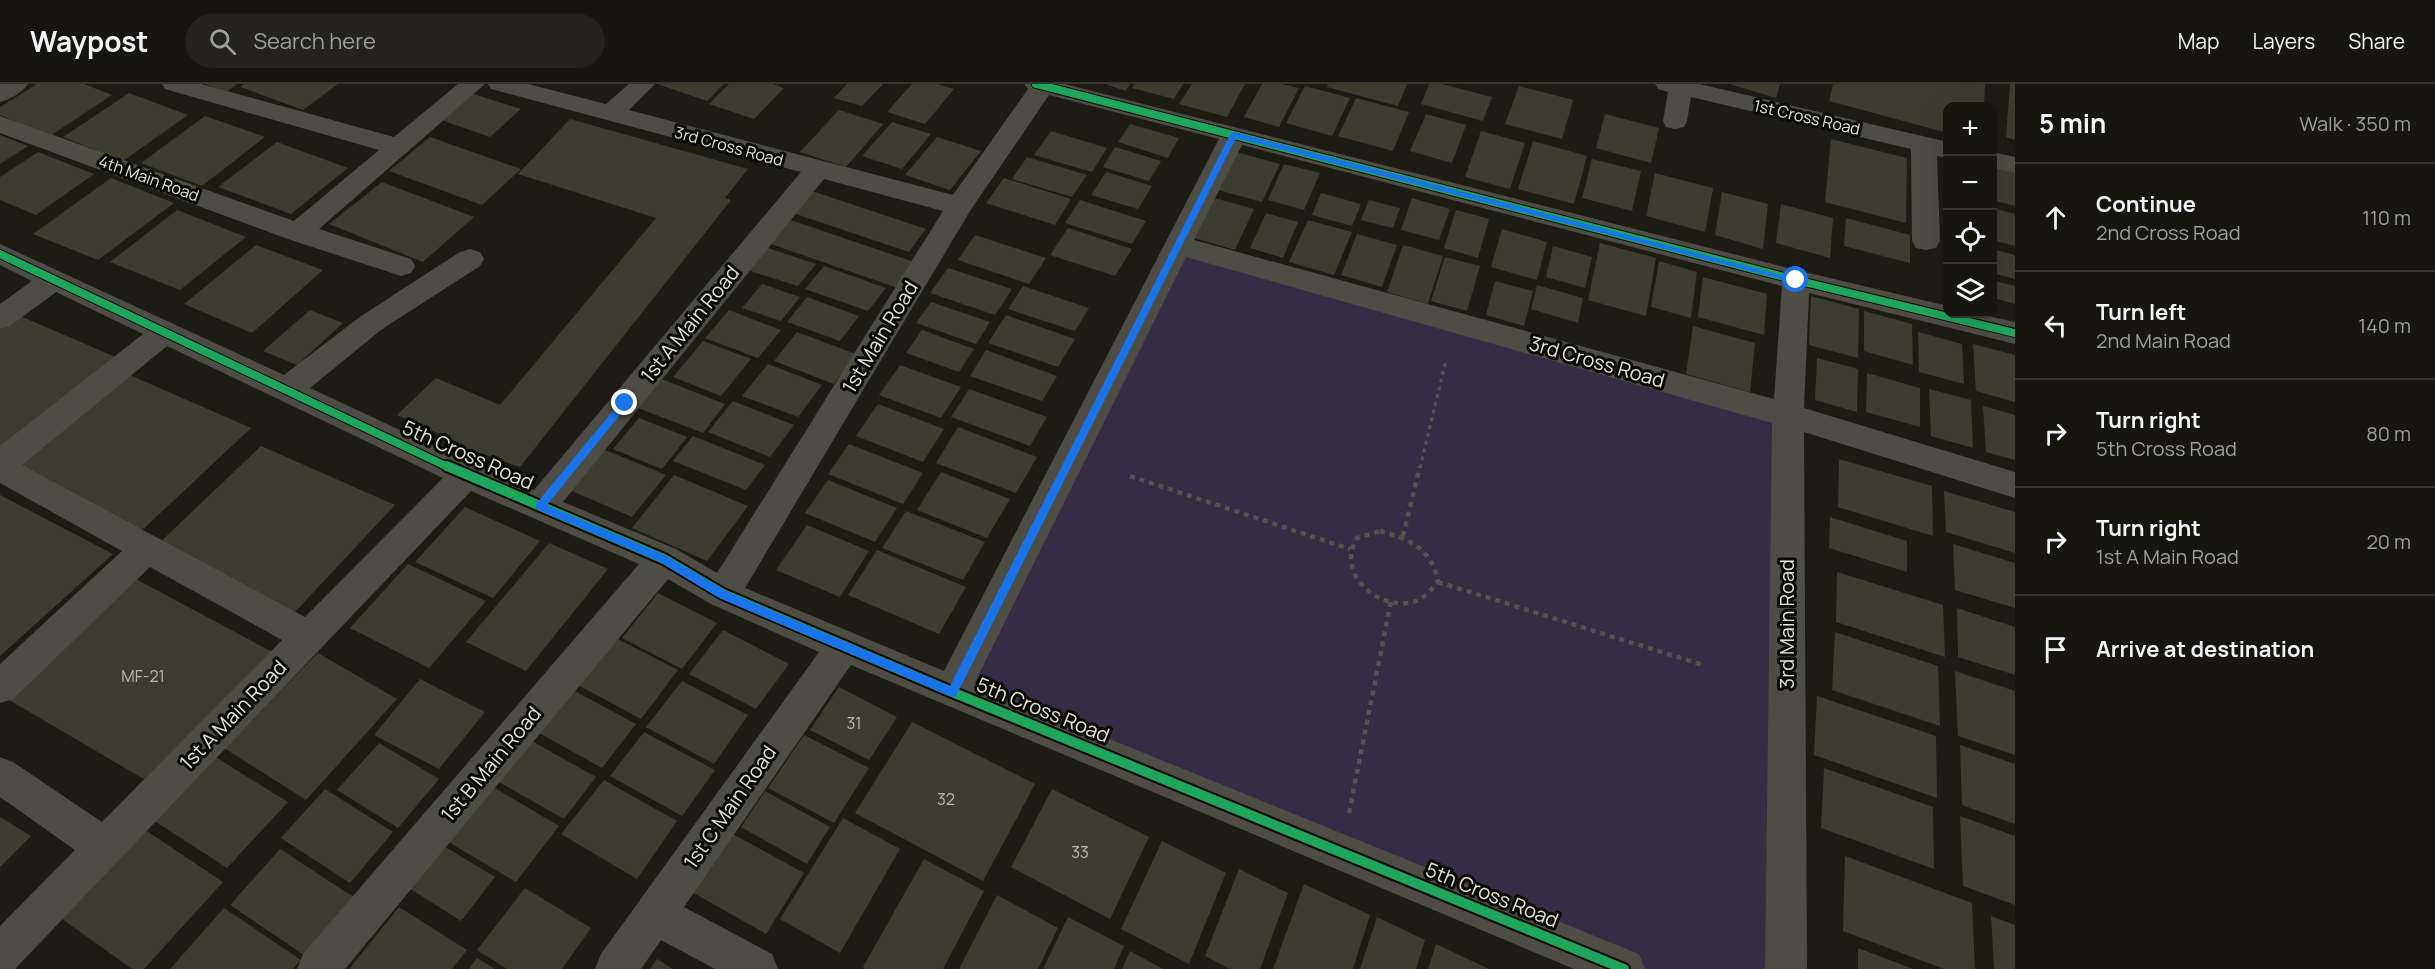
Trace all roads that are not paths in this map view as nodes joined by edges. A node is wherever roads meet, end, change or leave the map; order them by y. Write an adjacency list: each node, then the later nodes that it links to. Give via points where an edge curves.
1 (16, 84): 8 (street)
2 (174, 84): 13 (street)
3 (473, 84): 13 (street)
4 (500, 84): 9 (street, 3rd Cross Road)
5 (643, 84): 9 (street)
6 (1041, 84): 12 (street); 18 (street, 1st Main Road)
7 (1674, 86): 10 (street); 14 (street, 1st Cross Road)
8 (0, 94)
9 (610, 114): 17 (street, 3rd Cross Road)
10 (1675, 120)
11 (0, 124): 19 (street, 4th Main Road)
12 (1234, 135): 21 (street); 26 (street)
13 (399, 147): 19 (street)
14 (1936, 147): 20 (street)
15 (1997, 161): 16 (street)
16 (2015, 165)
17 (818, 169): 18 (street, 3rd Cross Road); 35 (street, 1st A Main Road)
18 (959, 206): 38 (street, 1st Main Road)
19 (298, 232): 24 (street, 4th Main Road)
20 (1926, 241)
21 (1177, 245): 31 (street, 3rd Cross Road); 42 (street)
22 (0, 254): 25 (street, 5th Cross Road)
23 (470, 259): 30 (street, via 371,324)
24 (401, 266)
25 (54, 279): 27 (street); 28 (street, 5th Cross Road)
26 (1796, 280): 29 (street); 31 (street, 3rd Main Road)
27 (0, 319)
28 (165, 332): 30 (street, 5th Cross Road); 32 (street)
29 (2015, 333)
30 (286, 390): 33 (street, 5th Cross Road)
31 (1788, 415): 34 (street, 3rd Cross Road); 51 (street, 3rd Main Road)
32 (0, 466): 36 (street)
33 (466, 475): 35 (street, 5th Cross Road); 39 (street, 1st A Main Road)
34 (2015, 485)
35 (540, 506): 37 (street, 5th Cross Road)
36 (147, 548): 39 (street); 41 (street)
37 (663, 559): 38 (street, 5th Cross Road); 47 (street, 1st B Main Road)
38 (723, 594): 40 (street, 5th Cross Road)
39 (309, 637): 44 (street, 1st A Main Road)
40 (844, 646): 42 (street, 5th Cross Road); 45 (street, 1st C Main Road)
41 (0, 687)
42 (952, 692): 50 (street, 5th Cross Road)
43 (0, 775): 44 (street)
44 (105, 847): 46 (street, 1st A Main Road)
45 (655, 914): 48 (street, 1st C Main Road); 49 (street)
46 (0, 955)
47 (318, 969)
48 (616, 969)
49 (757, 969)
50 (1624, 969)
51 (1786, 969)

